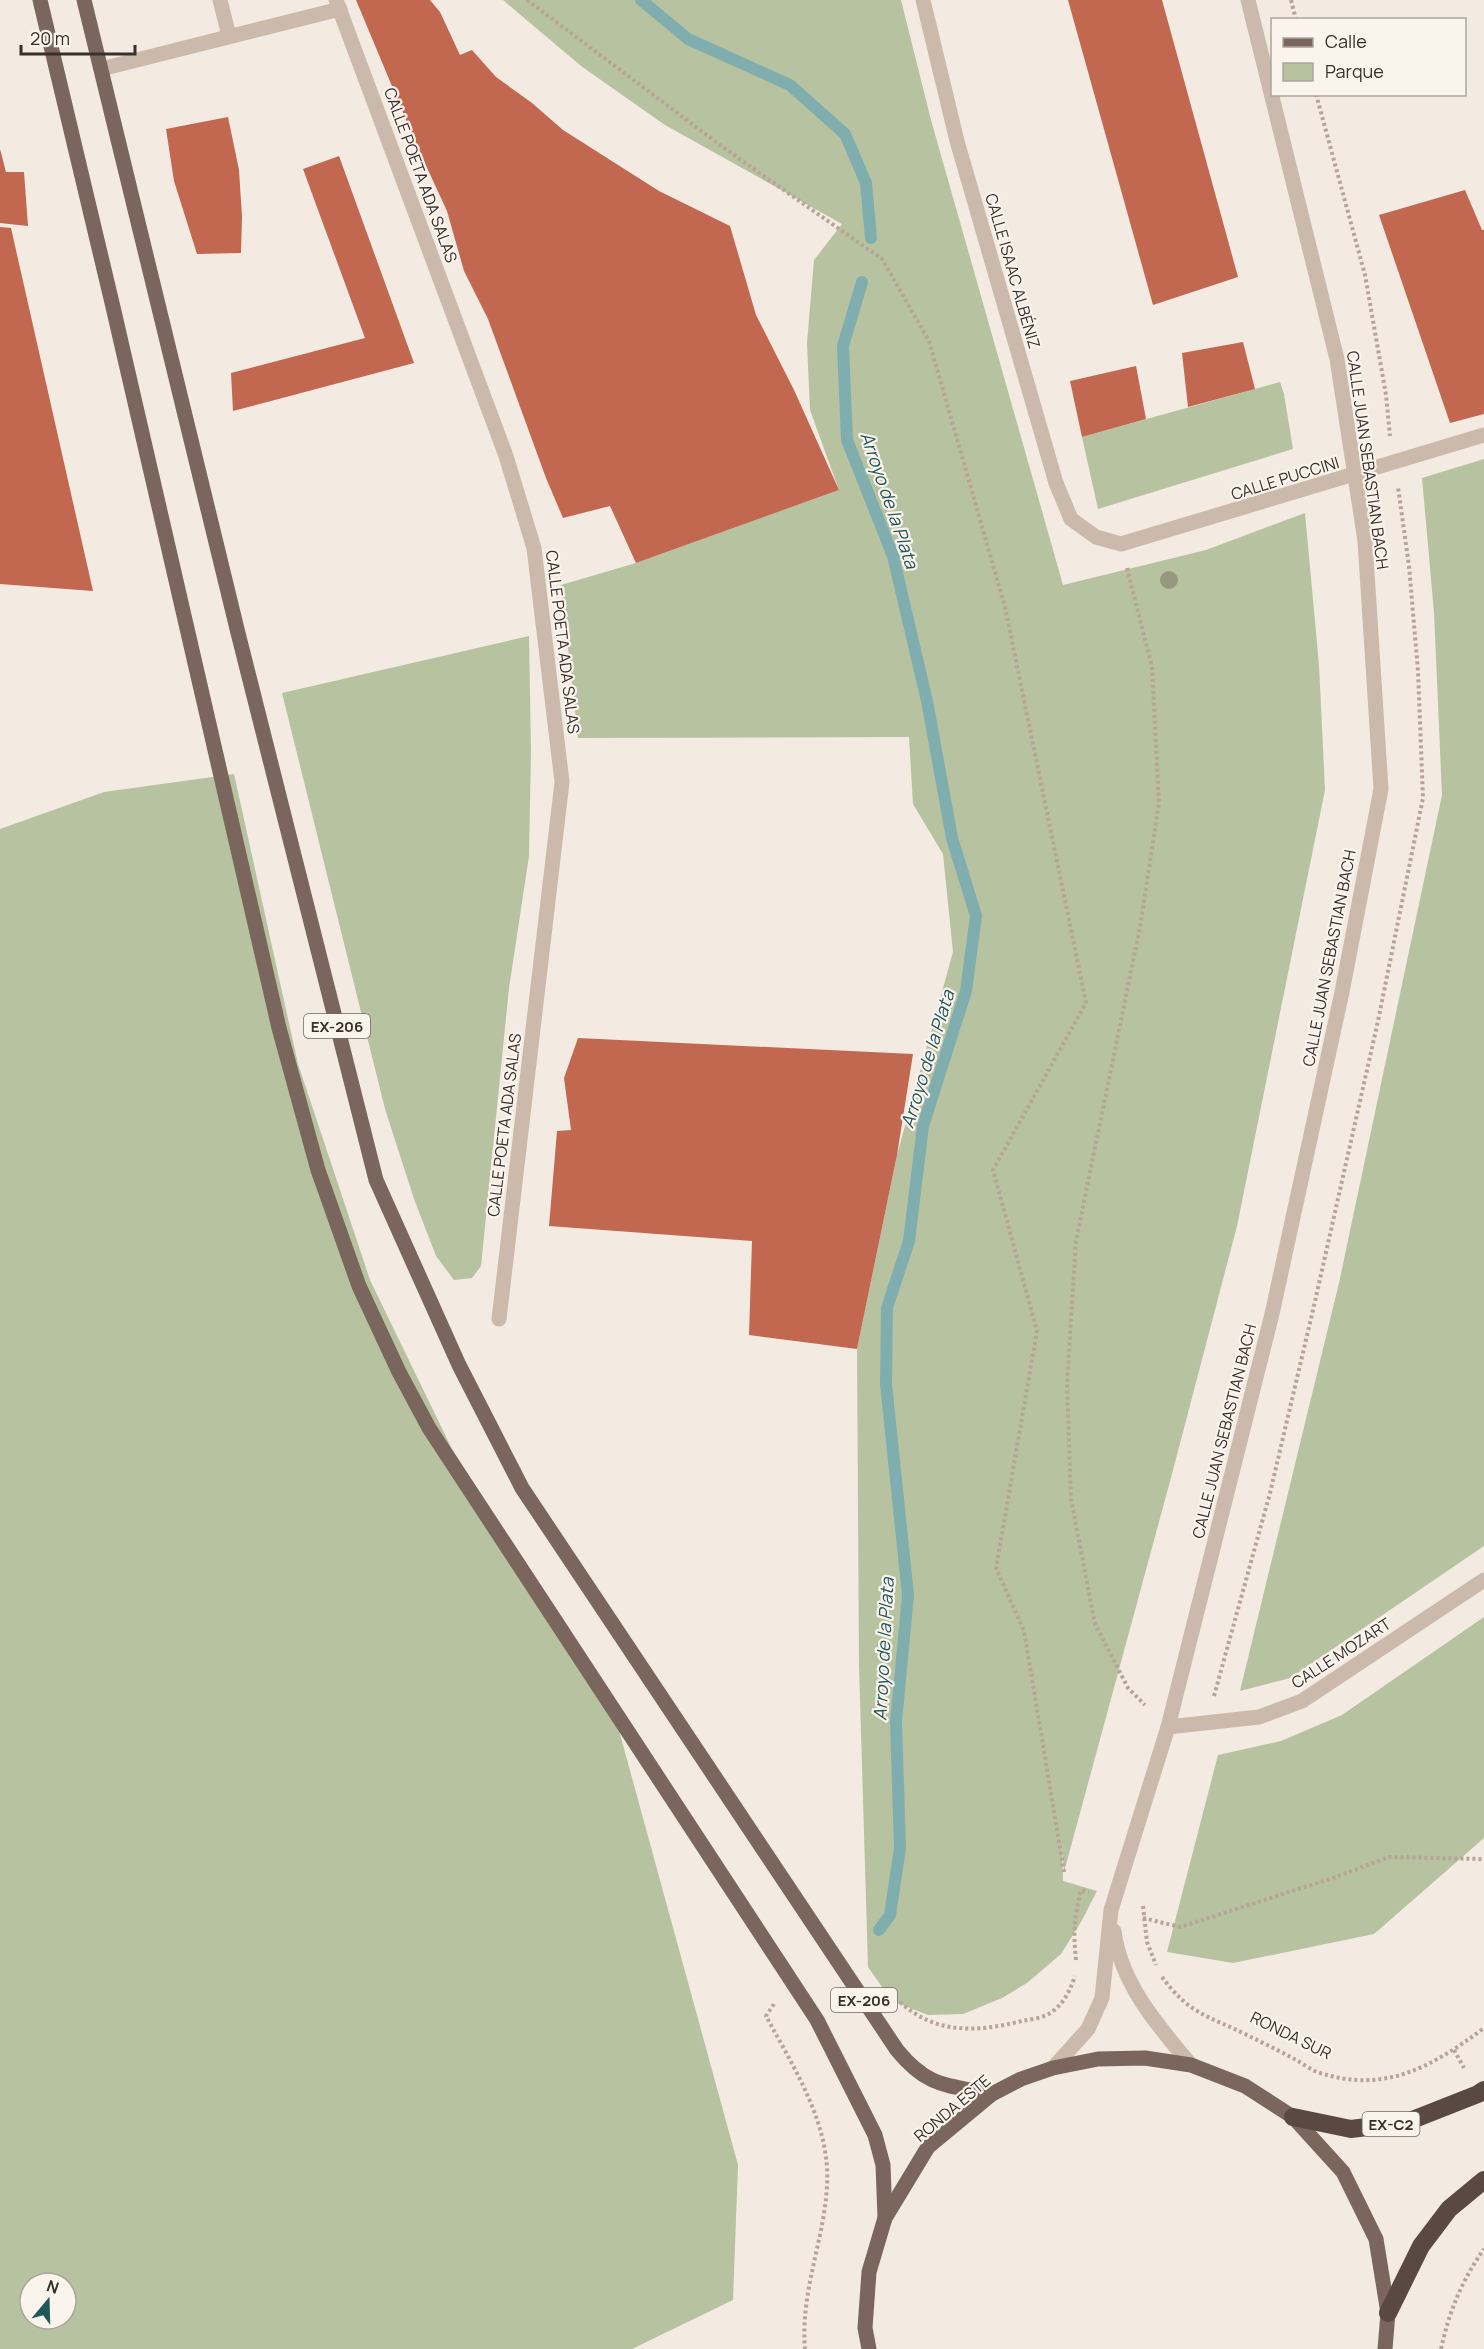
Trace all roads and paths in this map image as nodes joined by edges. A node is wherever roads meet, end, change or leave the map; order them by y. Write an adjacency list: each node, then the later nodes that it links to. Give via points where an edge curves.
1 (40, 0): 35 (main road, via 279,1028 318,1170 359,1286 429,1428 817,2020 875,2135 883,2165)
2 (84, 0): 11 (main road, EX-206)
3 (220, 0): 10 (street)
4 (527, 0): 21 (path, via 882,259 929,341 939,375 1005,607 1086,1003 993,1170 1037,1331 996,1568 1024,1631)
5 (923, 0): 16 (street, CALLE ISAAC ALBÉNIZ, via 957,141 1056,483 1071,519 1096,537)
6 (1248, 0): 12 (street, CALLE JUAN SEBASTIAN BACH)
7 (1292, 0): 9 (path)
8 (338, 5): 10 (street); 17 (street, CALLE POETA ADA SALAS, via 506,456 534,548 562,782)
9 (1296, 18)
10 (229, 36): 11 (street)
11 (101, 69): 32 (main road, EX-206, via 376,1180 459,1365 522,1488 897,2050 911,2068 934,2083)
12 (1271, 93)
13 (1272, 96): 15 (street, CALLE JUAN SEBASTIAN BACH, via 1337,359)
14 (1484, 435): 15 (street, CALLE PUCCINI)
15 (1355, 476): 16 (street, CALLE PUCCINI); 19 (street, CALLE JUAN SEBASTIAN BACH, via 1365,541 1381,789 1342,992 1272,1314)
16 (1121, 544): 19 (path, via 1152,667 1159,803 1140,927 1076,1241 1066,1384 1071,1499 1095,1624 1128,1688)
17 (499, 1319)
18 (1484, 1580): 19 (street, CALLE MOZART, via 1302,1701 1259,1717)
19 (1168, 1727): 24 (street, CALLE JUAN SEBASTIAN BACH)
20 (1484, 1859): 25 (path, via 1389,1857 1180,1927)
21 (1064, 1872)
22 (1081, 1890): 26 (path, via 1073,1926 1075,1975 1062,2004 1050,2014 974,2031 914,2015)
23 (1143, 1903): 25 (path, RONDA SUR)
24 (1112, 1910): 25 (path); 29 (street, CALLE JUAN SEBASTIAN BACH, via 1116,1949 1129,1979 1149,2015); 30 (street, CALLE JUAN SEBASTIAN BACH, via 1102,1998 1088,2029)
25 (1144, 1918): 28 (path, RONDA SUR, via 1147,1942 1159,1972 1175,1995 1199,2014 1319,2073 1353,2080 1387,2080 1419,2069)
26 (896, 1998)
27 (766, 2016): 38 (path, via 801,2077 825,2155 827,2185 805,2308)
28 (1484, 2028)
29 (1191, 2065): 30 (main road, RONDA ESTE, via 1145,2058 1098,2059); 33 (main road, RONDA ESTE, via 1245,2086)
30 (1053, 2068): 32 (main road, RONDA ESTE)
31 (1484, 2090): 33 (highway, EX-C2, via 1407,2122 1351,2129)
32 (992, 2094): 35 (main road, RONDA ESTE, via 928,2147)
33 (1293, 2117): 37 (main road, RONDA ESTE, via 1343,2172 1376,2239)
34 (1484, 2180): 37 (highway, via 1449,2209 1420,2246)
35 (885, 2218): 39 (main road, RONDA ESTE, via 869,2272 865,2328)
36 (1484, 2249): 41 (path, via 1454,2304)
37 (1388, 2313): 40 (main road, RONDA ESTE)
38 (805, 2349)
39 (869, 2349)
40 (1385, 2349)
41 (1442, 2349)

